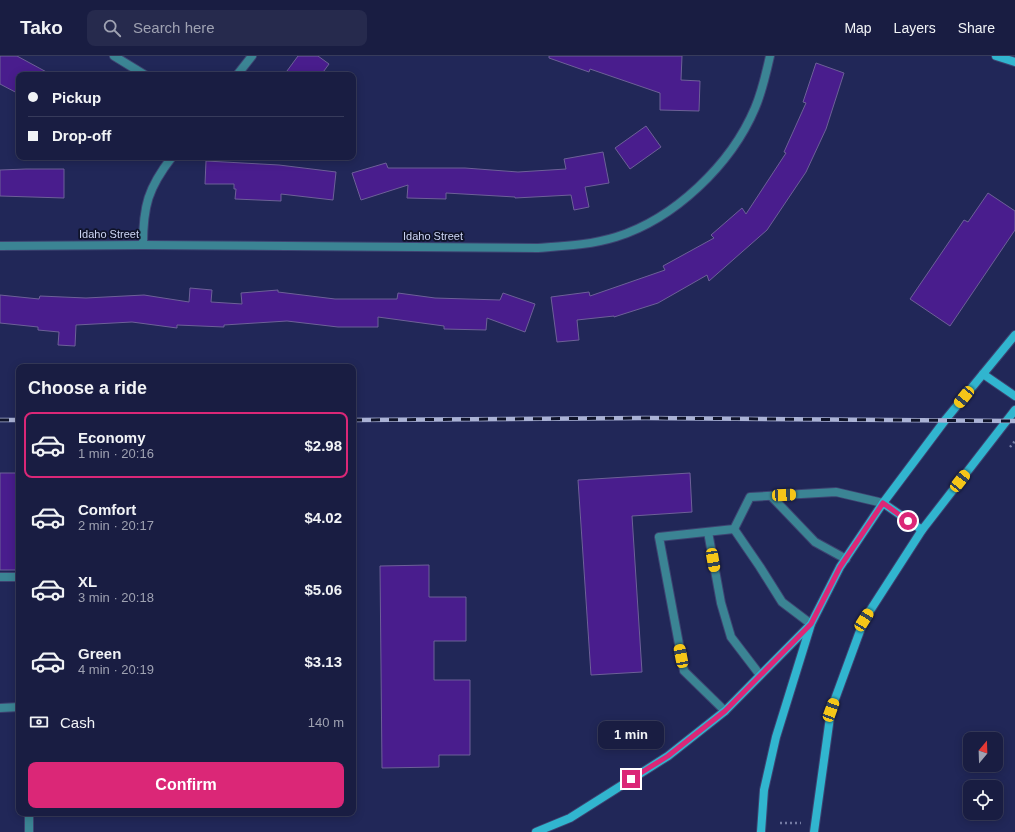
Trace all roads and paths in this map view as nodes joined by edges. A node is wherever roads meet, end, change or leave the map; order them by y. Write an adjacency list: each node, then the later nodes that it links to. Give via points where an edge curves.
1 (114, 56): 6 (street)
2 (252, 56): 7 (street)
3 (770, 56): 9 (street, Idaho Street, via 755,109 736,142 716,168 691,194 657,219 616,237 580,245 538,248)
4 (996, 56): 5 (main road)
5 (1015, 62)
6 (140, 72)
7 (239, 72)
8 (170, 160): 9 (street, via 154,183 146,203)
9 (143, 245): 10 (street, Idaho Street)
10 (0, 246)
11 (1015, 335): 12 (main road)
12 (983, 374): 13 (main road); 18 (main road)
13 (1015, 396)
14 (1015, 410): 20 (main road)
15 (1015, 441): 16 (path)
16 (1010, 447)
17 (771, 496): 18 (street, via 836,492); 19 (street, via 750,497); 22 (street, via 815,542)
18 (883, 503): 20 (main road); 22 (main road)
19 (734, 530): 21 (street); 25 (street, via 782,602)
20 (922, 530): 36 (main road, via 864,620 834,703)
21 (708, 532): 26 (street, via 721,603 731,637); 29 (street, via 659,537 684,671)
22 (846, 559): 25 (main road)
23 (0, 577): 24 (street)
24 (16, 577)
25 (811, 624): 26 (main road); 35 (main road, via 776,737 764,790)
26 (760, 675): 29 (main road)
27 (16, 707): 28 (street)
28 (0, 708)
29 (725, 711): 34 (main road, via 668,756 570,818)
30 (29, 816): 33 (street)
31 (780, 823): 32 (path)
32 (801, 823)
33 (29, 832)
34 (536, 832)
35 (761, 832)
36 (814, 832)

